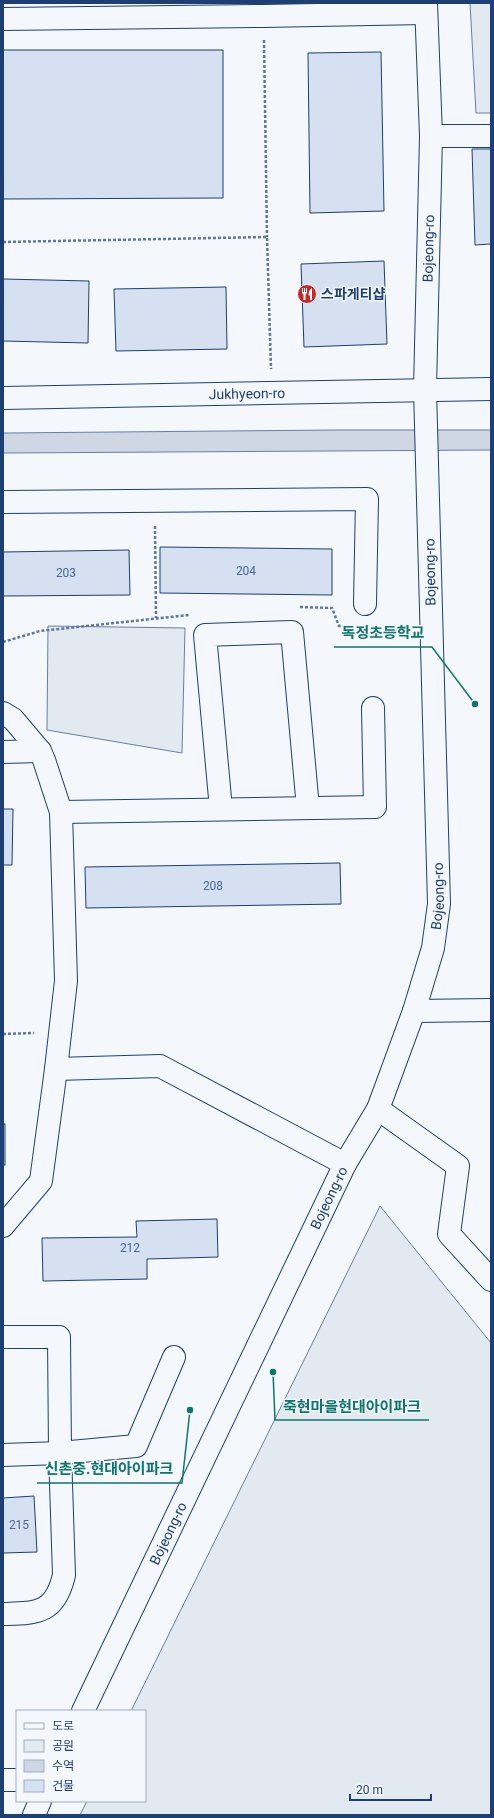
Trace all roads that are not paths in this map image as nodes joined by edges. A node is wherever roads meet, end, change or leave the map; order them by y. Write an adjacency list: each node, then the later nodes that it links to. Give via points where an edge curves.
1 (425, 8): 2 (street, via 263,16); 3 (street, Bojeong-ro)
2 (3, 18)
3 (431, 136): 4 (street); 5 (street, Bojeong-ro)
4 (491, 136)
5 (425, 389): 6 (street, Jukhyeon-ro); 7 (street, Jukhyeon-ro); 18 (street, Bojeong-ro, via 439,904 433,948)
6 (491, 389)
7 (3, 398)
8 (3, 502): 9 (street, via 367,499)
9 (365, 604)
10 (373, 708): 14 (street, via 375,807)
11 (3, 713): 13 (street, via 13,719)
12 (3, 752): 13 (street)
13 (40, 752): 16 (street)
14 (308, 808): 15 (street); 15 (street, via 292,632 205,635)
15 (221, 809): 16 (street)
16 (61, 812): 19 (street, via 66,982)
17 (491, 1010): 18 (street)
18 (414, 1011): 20 (street, Bojeong-ro)
19 (56, 1069): 21 (street, via 160,1066); 22 (street, via 41,1181)
20 (378, 1108): 21 (street, Bojeong-ro); 23 (street, via 458,1166 450,1234)
21 (345, 1164): 29 (street, Bojeong-ro)
22 (3, 1226)
23 (491, 1280)
24 (3, 1337): 26 (street, via 59,1337)
25 (174, 1357): 26 (street, via 136,1446)
26 (60, 1453): 27 (street); 28 (street, via 64,1575 60,1592 48,1606 33,1613)
27 (3, 1456)
28 (3, 1614)
29 (83, 1710)
30 (3, 1780): 31 (street)
31 (16, 1780)
32 (40, 1802): 33 (street)
33 (34, 1815)

